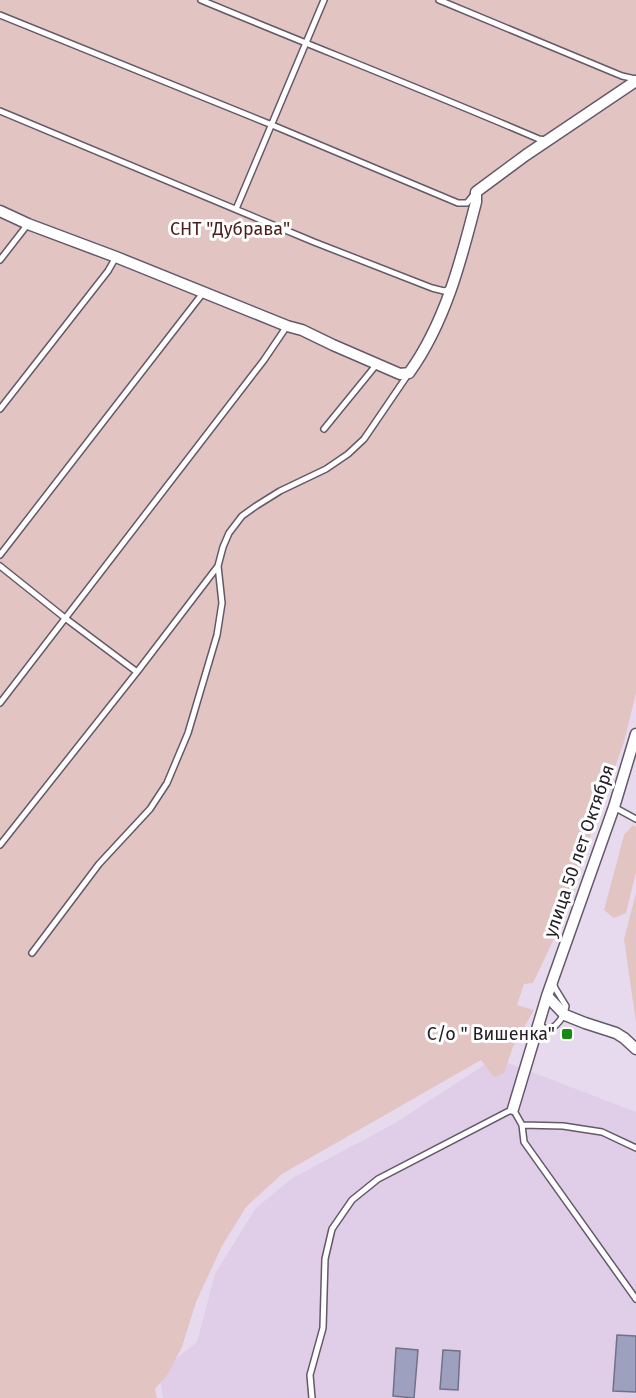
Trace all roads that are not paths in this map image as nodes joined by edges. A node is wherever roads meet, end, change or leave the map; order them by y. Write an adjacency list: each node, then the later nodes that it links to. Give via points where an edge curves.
1 (201, 0): 5 (lane)
2 (324, 0): 5 (lane)
3 (439, 0): 6 (lane)
4 (0, 15): 8 (lane)
5 (306, 44): 8 (lane); 9 (lane)
6 (636, 80): 9 (street)
7 (0, 111): 11 (lane)
8 (272, 125): 10 (lane, via 458,203 467,203); 11 (lane)
9 (547, 140): 10 (street)
10 (476, 192): 16 (street)
11 (236, 209): 16 (lane, via 432,288)
12 (0, 211): 13 (street)
13 (28, 224): 14 (street); 15 (lane)
14 (116, 257): 17 (street); 21 (lane)
15 (0, 260)
16 (451, 289): 20 (street)
17 (203, 292): 18 (street); 23 (lane)
18 (287, 326): 19 (street); 26 (lane)
19 (377, 364): 20 (street, via 400,374); 22 (lane)
20 (409, 373): 25 (lane, via 364,439 348,454 242,516 229,533)
21 (0, 410)
22 (324, 429)
23 (0, 555)
24 (0, 566): 26 (lane)
25 (218, 566): 27 (lane); 33 (lane, via 222,603 217,635 188,733 167,783)
26 (65, 618): 27 (lane); 28 (lane)
27 (137, 672): 32 (lane)
28 (0, 703)
29 (636, 734): 30 (street, улица 50 лет Октября)
30 (614, 807): 31 (lane); 34 (street, улица 50 лет Октября)
31 (636, 819)
32 (0, 845)
33 (32, 952)
34 (552, 979): 35 (street, улица 50 лет Октября); 36 (lane, via 566,1006)
35 (547, 996): 36 (street); 37 (street, улица 50 лет Октября)
36 (565, 1015): 37 (lane, via 550,1030 542,1027); 38 (street, via 616,1034)
37 (540, 1020): 39 (street, улица 50 лет Октября)
38 (636, 1049)
39 (513, 1109): 40 (lane); 43 (lane, via 378,1179 352,1200 332,1228 325,1259 323,1328 310,1375)
40 (522, 1125): 41 (lane, via 602,1132); 42 (lane, via 524,1142)
41 (636, 1148)
42 (636, 1299)
43 (312, 1398)

